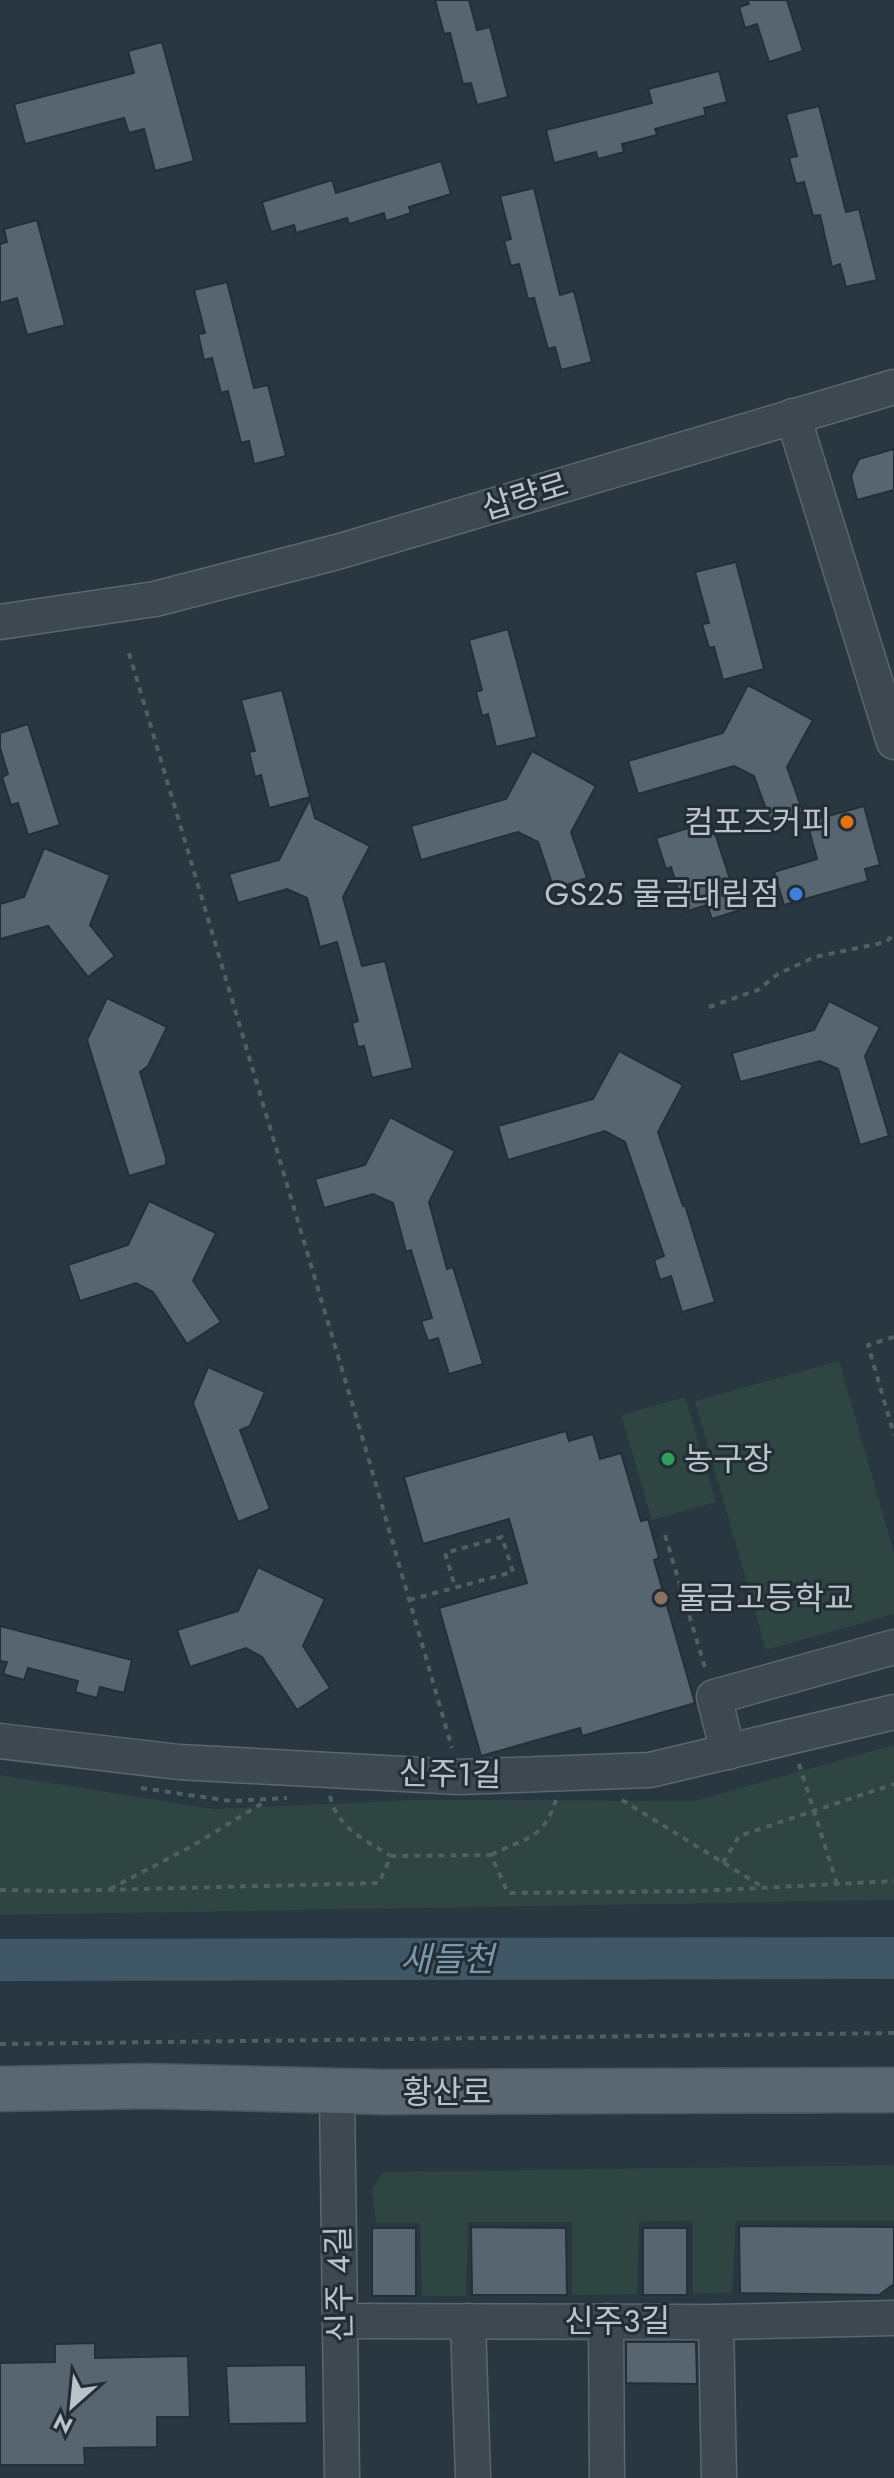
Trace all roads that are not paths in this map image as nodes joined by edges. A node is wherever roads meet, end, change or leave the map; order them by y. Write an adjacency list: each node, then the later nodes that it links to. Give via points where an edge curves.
1 (894, 387): 2 (street, 삽량로)
2 (793, 416): 3 (street, 삽량로, via 337,552 155,599); 4 (street)
3 (0, 622)
4 (894, 742)
5 (894, 1647): 8 (street, via 714,1697)
6 (894, 1712): 8 (street, 신주1길)
7 (0, 1741): 8 (street, 신주1길, via 179,1762 459,1777 650,1770)
8 (728, 1752)
9 (0, 2089): 11 (main road, 황산로)
10 (894, 2090): 11 (main road, 황산로)
11 (337, 2091): 13 (street, 신주 4길)
12 (894, 2318): 16 (street, 신주3길)
13 (340, 2321): 14 (street, 신주3길); 17 (street, 신주 4길)
14 (468, 2321): 15 (street, 신주3길); 18 (street)
15 (606, 2321): 16 (street, 신주3길); 19 (street)
16 (716, 2322): 20 (street)
17 (342, 2478)
18 (473, 2478)
19 (607, 2478)
20 (719, 2478)

